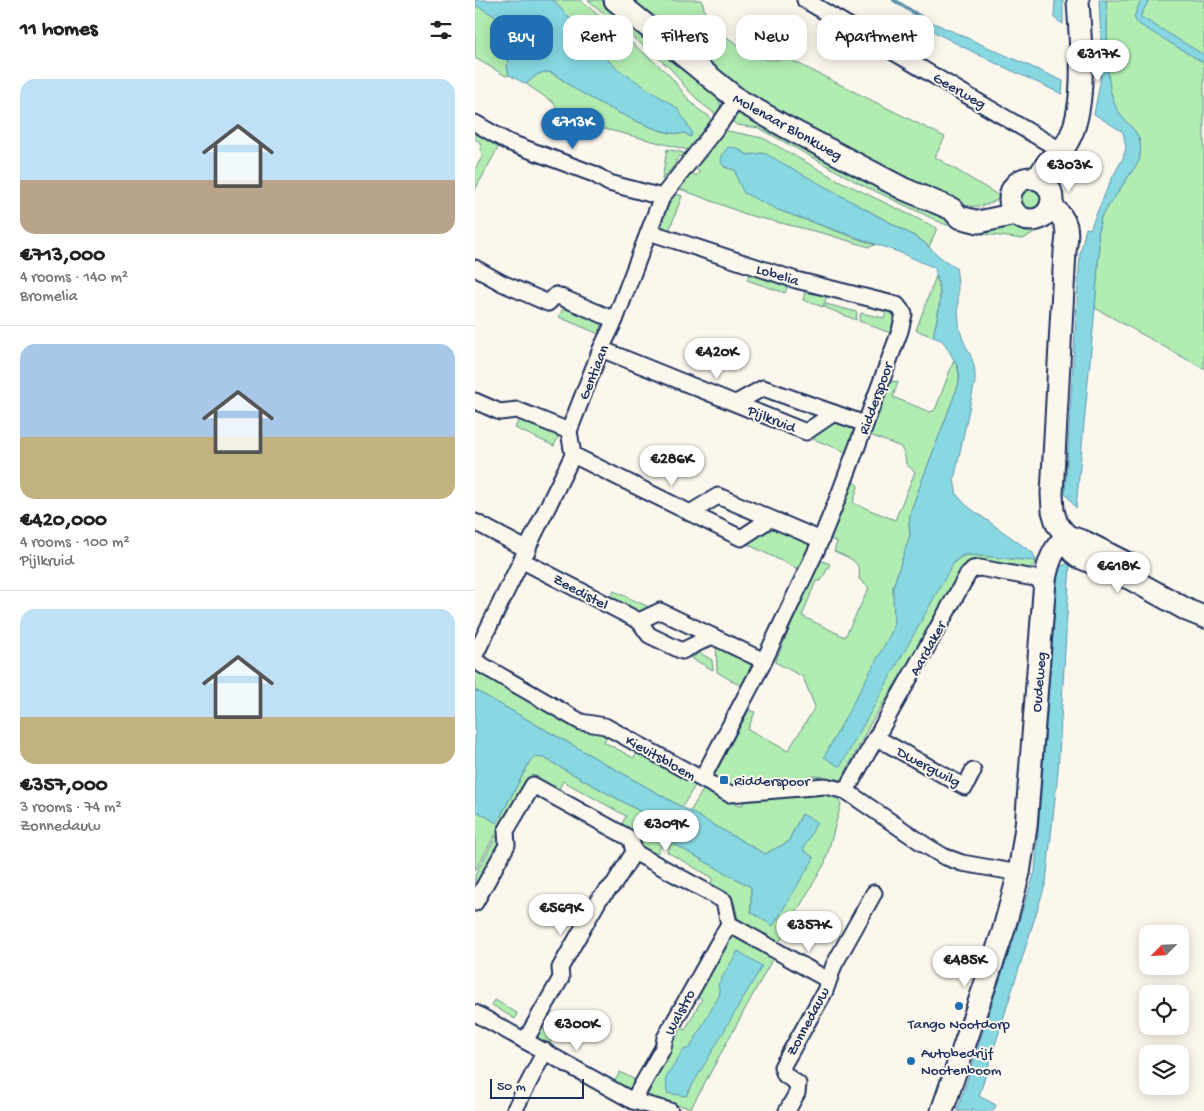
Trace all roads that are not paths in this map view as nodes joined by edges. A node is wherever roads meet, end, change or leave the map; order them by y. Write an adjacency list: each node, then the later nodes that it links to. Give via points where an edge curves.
1 (615, 0): 4 (main road, Molenaar Blonkweg)
2 (805, 0): 6 (street, Geerweg)
3 (1078, 0): 6 (main road, via 1079,98 1076,121)
4 (737, 99): 7 (street, Gentiaan); 9 (main road, Molenaar Blonkweg, via 896,184 952,209 985,211)
5 (475, 123): 7 (street, via 508,142 594,174 609,183)
6 (1062, 151): 8 (main road, via 1049,160)
7 (662, 197): 10 (street, Gentiaan)
8 (1045, 197): 9 (main road, via 1028,220); 9 (main road, via 1027,178 1017,183 1011,192); 24 (main road, via 1059,212 1068,233 1052,494 1057,524)
9 (1013, 208)
10 (649, 232): 12 (street, Lobelia, via 796,280 897,305); 13 (street, Gentiaan)
11 (475, 268): 13 (street, via 548,303 556,295)
12 (904, 314): 18 (street, Ridderspoor)
13 (615, 320): 14 (street, Gentiaan)
14 (601, 349): 16 (street, Pijlkruid); 19 (street, Gentiaan)
15 (475, 401): 19 (street, via 500,412 517,410)
16 (735, 403): 17 (street, Pijlkruid, via 763,388); 17 (street, Pijlkruid, via 806,432)
17 (834, 413): 18 (street, Pijlkruid)
18 (865, 424): 25 (street, Ridderspoor)
19 (569, 431): 20 (street)
20 (573, 455): 21 (street); 26 (street)
21 (690, 513): 22 (street, via 718,496); 22 (street, via 741,538)
22 (770, 519): 25 (street)
23 (475, 522): 26 (street, Zeedistel)
24 (1067, 536): 27 (main road, Oudeweg, via 1059,543); 28 (main road, via 1085,542 1180,592); 29 (main road, via 1073,552 1079,557 1131,579)
25 (821, 540): 34 (street, Ridderspoor)
26 (525, 556): 30 (street, Zeedistel); 32 (street)
27 (1045, 580): 35 (street, Aardaker, via 973,569); 40 (main road, Oudeweg, via 1026,827)
28 (1204, 609)
29 (1204, 617)
30 (639, 622): 31 (street, via 660,611); 31 (street, Zeedistel, via 649,634 682,651)
31 (712, 636): 34 (street)
32 (475, 655)
33 (475, 661): 37 (street, Kievitsbloem, via 581,722 605,726)
34 (764, 661): 37 (street, Ridderspoor)
35 (877, 738): 36 (street, Dwergwilg, via 965,787); 38 (street, Aardaker)
36 (973, 771)
37 (702, 779): 38 (street, Kievitsbloem, via 729,794 825,786)
38 (846, 791): 40 (street, Kievitsbloem, via 943,856 962,863)
39 (634, 852): 42 (street, via 631,839 533,785 506,831 507,845); 43 (street, via 724,901); 46 (street, via 614,884 600,898 560,968 561,978)
40 (1019, 873): 53 (main road, Oudeweg, via 1003,932)
41 (874, 893): 44 (street, Zonnedauw)
42 (475, 903)
43 (729, 924): 44 (street, Zonnedauw); 48 (street, Walstro)
44 (828, 980): 52 (street, Zonnedauw, via 782,1067 798,1088)
45 (475, 1013): 46 (street)
46 (525, 1041): 47 (street)
47 (545, 1051): 48 (street); 50 (street)
48 (633, 1101): 49 (street)
49 (650, 1109): 51 (street)
50 (514, 1111)
51 (670, 1111)
52 (787, 1111)
53 (942, 1111)

